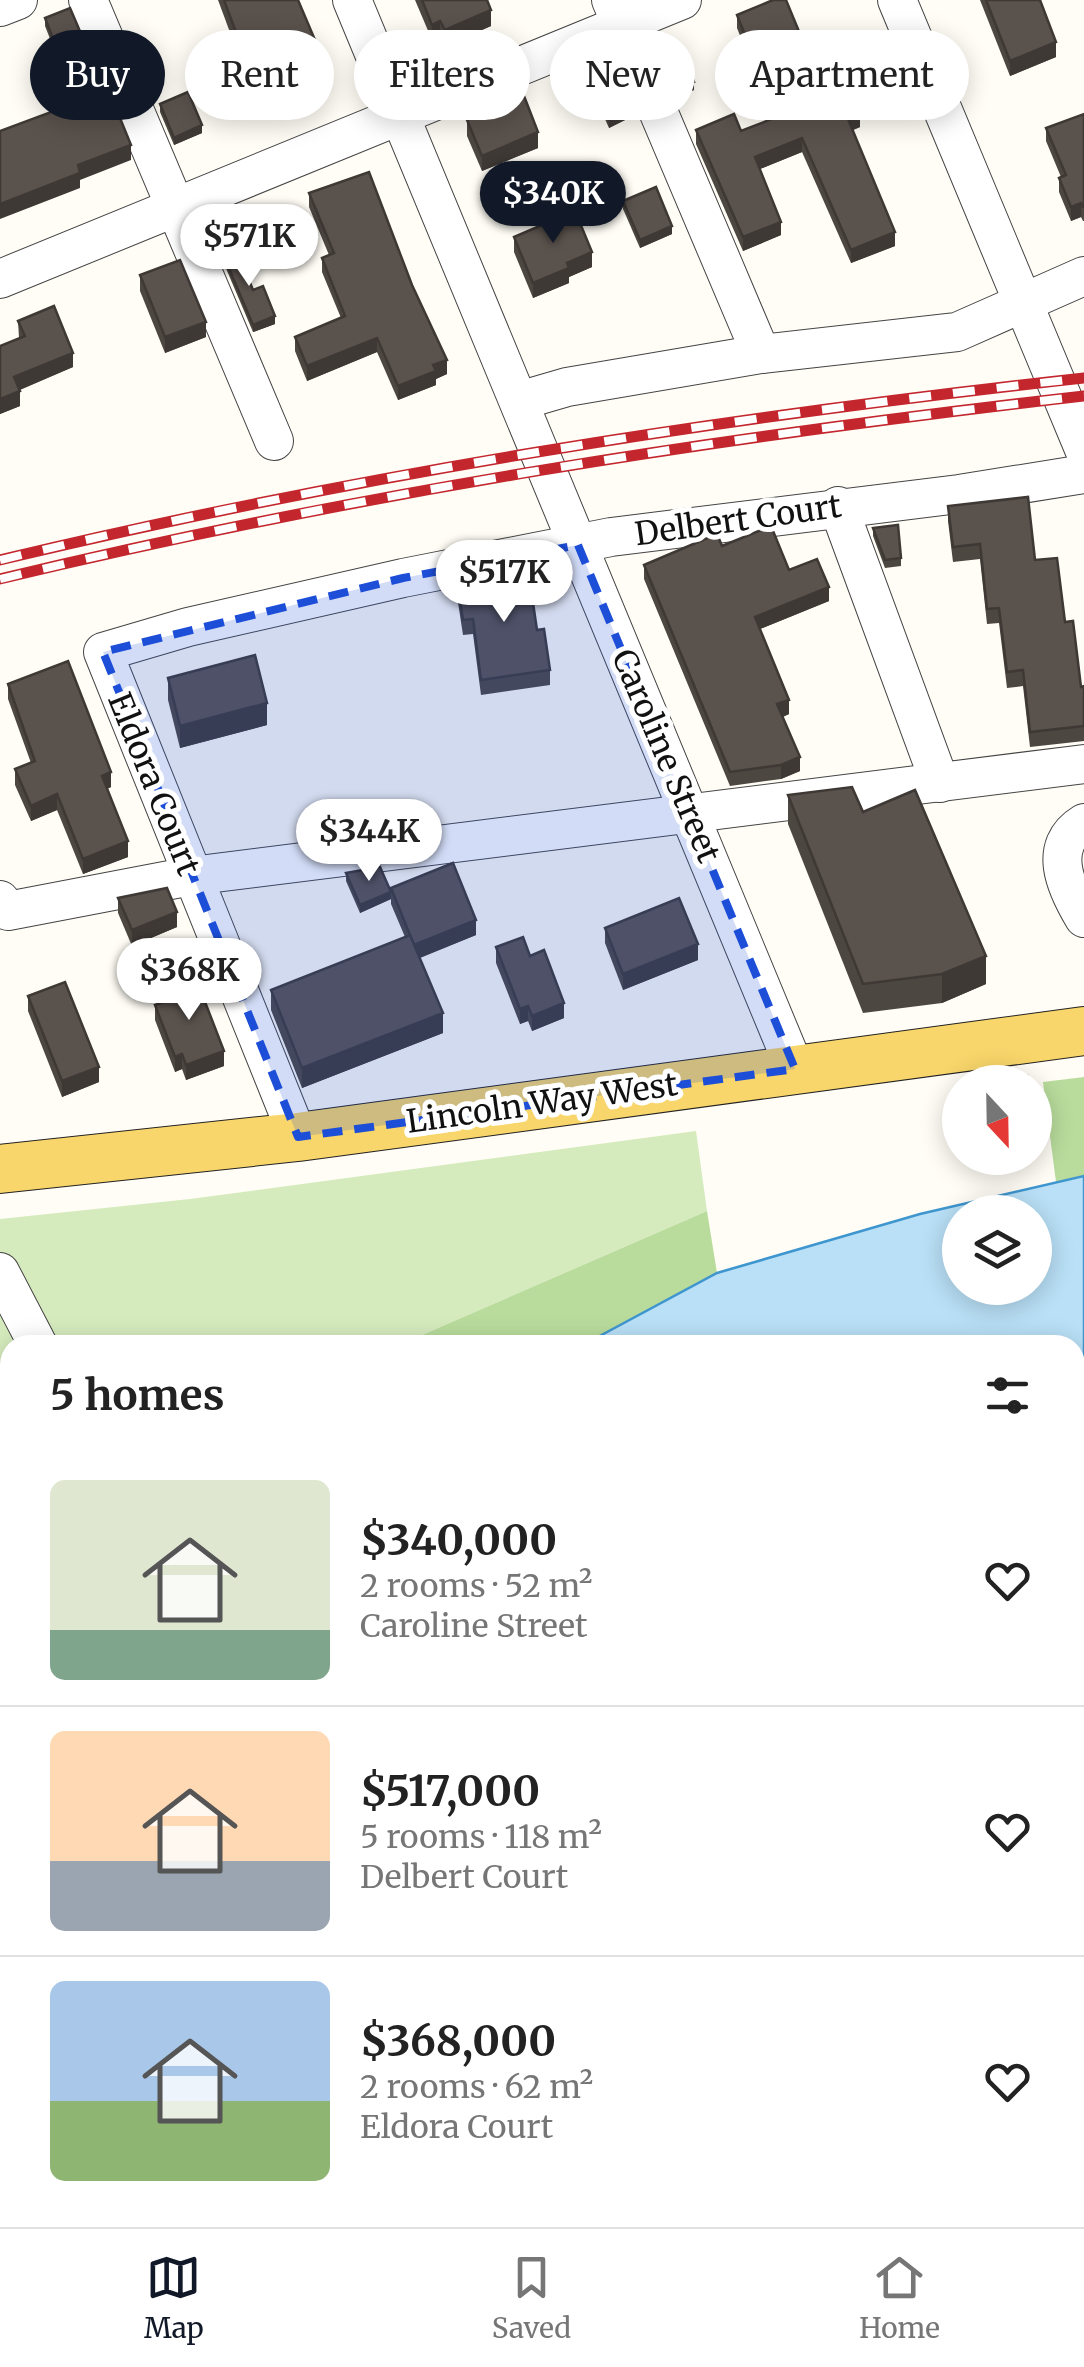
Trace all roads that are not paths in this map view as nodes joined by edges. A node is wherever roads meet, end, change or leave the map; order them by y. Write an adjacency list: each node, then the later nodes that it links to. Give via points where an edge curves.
1 (18, 0): 6 (street)
2 (88, 0): 12 (street)
3 (352, 0): 8 (street, Caroline Street)
4 (682, 0): 7 (street)
5 (898, 0): 15 (street)
6 (0, 8)
7 (616, 13): 9 (street); 16 (street)
8 (365, 30)
9 (530, 52)
10 (381, 120): 12 (street)
11 (403, 120): 17 (street, Caroline Street)
12 (175, 207): 14 (street); 18 (street)
13 (1084, 276): 15 (street)
14 (0, 278)
15 (1021, 304): 16 (street, via 957,332); 19 (street)
16 (761, 354): 17 (street)
17 (520, 400): 22 (street, Caroline Street)
18 (274, 441)
19 (1084, 449)
20 (1084, 474): 21 (street, Delbert Court)
21 (838, 506): 22 (street, Delbert Court); 25 (street)
22 (578, 545): 23 (street, Delbert Court, via 385,582); 26 (street, Caroline Street)
23 (103, 652): 28 (street, Eldora Court)
24 (1084, 764): 25 (street)
25 (940, 783): 26 (street)
26 (691, 816): 28 (street); 32 (street, Caroline Street)
27 (1084, 823): 30 (street, via 1071,831 1061,858 1066,888)
28 (191, 876): 29 (street, via 8,911); 33 (street, Eldora Court)
29 (0, 900)
30 (1084, 918)
31 (1084, 1031): 32 (main road, Lincoln Way West)
32 (795, 1068): 33 (main road, Lincoln Way West)
33 (298, 1137): 34 (main road, Lincoln Way West)
34 (0, 1168)
35 (0, 1272): 36 (street)
36 (33, 1335)

